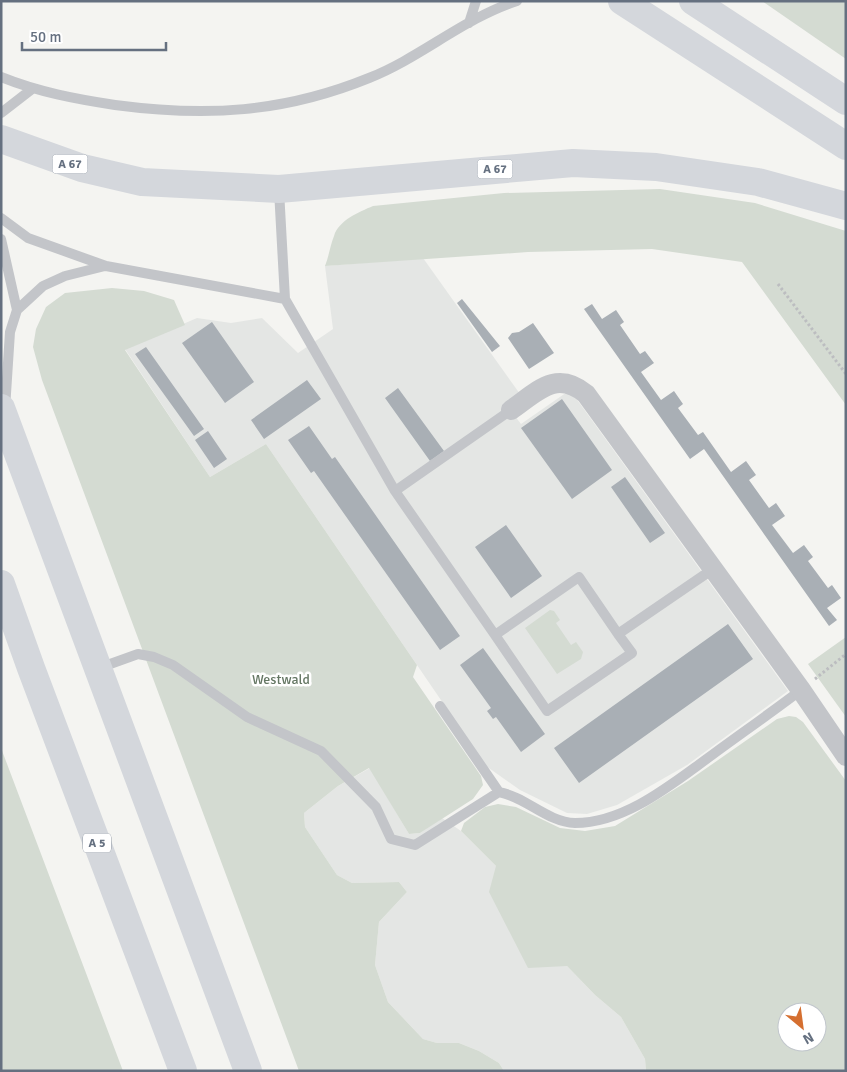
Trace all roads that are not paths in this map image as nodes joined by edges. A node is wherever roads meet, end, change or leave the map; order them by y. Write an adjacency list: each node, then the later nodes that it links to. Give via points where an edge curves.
1 (476, 1): 5 (lane)
2 (517, 1): 5 (lane)
3 (622, 1): 11 (highway)
4 (693, 1): 8 (highway)
5 (469, 24): 7 (lane, via 369,78 284,105 220,112 160,111)
6 (1, 77): 7 (lane)
7 (32, 89): 9 (lane)
8 (846, 101)
9 (1, 113)
10 (1, 139): 12 (highway, A 67, via 82,168 142,182)
11 (846, 146)
12 (279, 189): 13 (highway, A 67, via 573,162 656,167 758,182); 17 (lane)
13 (846, 206)
14 (1, 218): 16 (lane, via 28,238)
15 (1, 239): 18 (lane)
16 (106, 266): 17 (lane); 18 (lane, via 64,276 43,286)
17 (285, 300): 21 (lane)
18 (17, 310): 20 (lane, via 10,332)
19 (511, 410): 21 (lane); 22 (street, via 553,383 564,381 576,386 586,394)
20 (3, 412): 27 (highway)
21 (395, 491): 26 (lane)
22 (713, 568): 25 (lane); 28 (street)
23 (1, 584): 24 (highway, A 5)
24 (6, 605): 32 (highway, A 5)
25 (618, 634): 26 (lane, via 579,577); 26 (lane, via 632,653 547,711)
26 (495, 635)
27 (98, 668): 31 (lane, via 138,654 173,665 247,716 320,751 376,806 391,839 415,846); 33 (highway)
28 (801, 690): 30 (street); 31 (lane, via 674,782 621,813 574,823 562,821 516,796)
29 (440, 706): 31 (lane)
30 (846, 756)
31 (499, 792)
32 (184, 1071)
33 (248, 1071)

